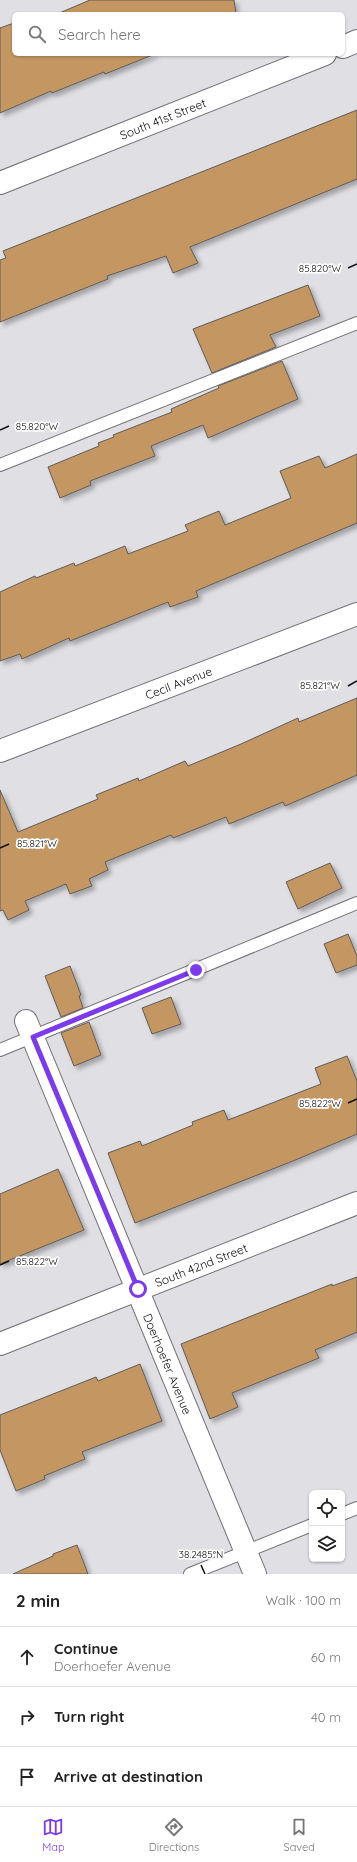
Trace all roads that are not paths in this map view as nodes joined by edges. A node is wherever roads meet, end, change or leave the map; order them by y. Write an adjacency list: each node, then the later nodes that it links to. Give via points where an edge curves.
1 (357, 42): 2 (street)
2 (345, 46)
3 (320, 56): 4 (street, South 41st Street)
4 (0, 183)
5 (357, 323): 6 (lane)
6 (0, 465)
7 (357, 614): 8 (street, Cecil Avenue)
8 (0, 751)
9 (357, 903): 10 (lane)
10 (29, 1029): 11 (lane); 13 (street, Doerhoefer Avenue)
11 (0, 1050)
12 (357, 1203): 13 (street, South 42nd Street)
13 (138, 1289): 14 (street, South 42nd Street); 18 (street, Doerhoefer Avenue)
14 (0, 1344)
15 (357, 1508): 16 (lane)
16 (345, 1513)
17 (309, 1526): 18 (lane)
18 (246, 1551): 19 (lane); 20 (street, Doerhoefer Avenue)
19 (190, 1574)
20 (256, 1574)

